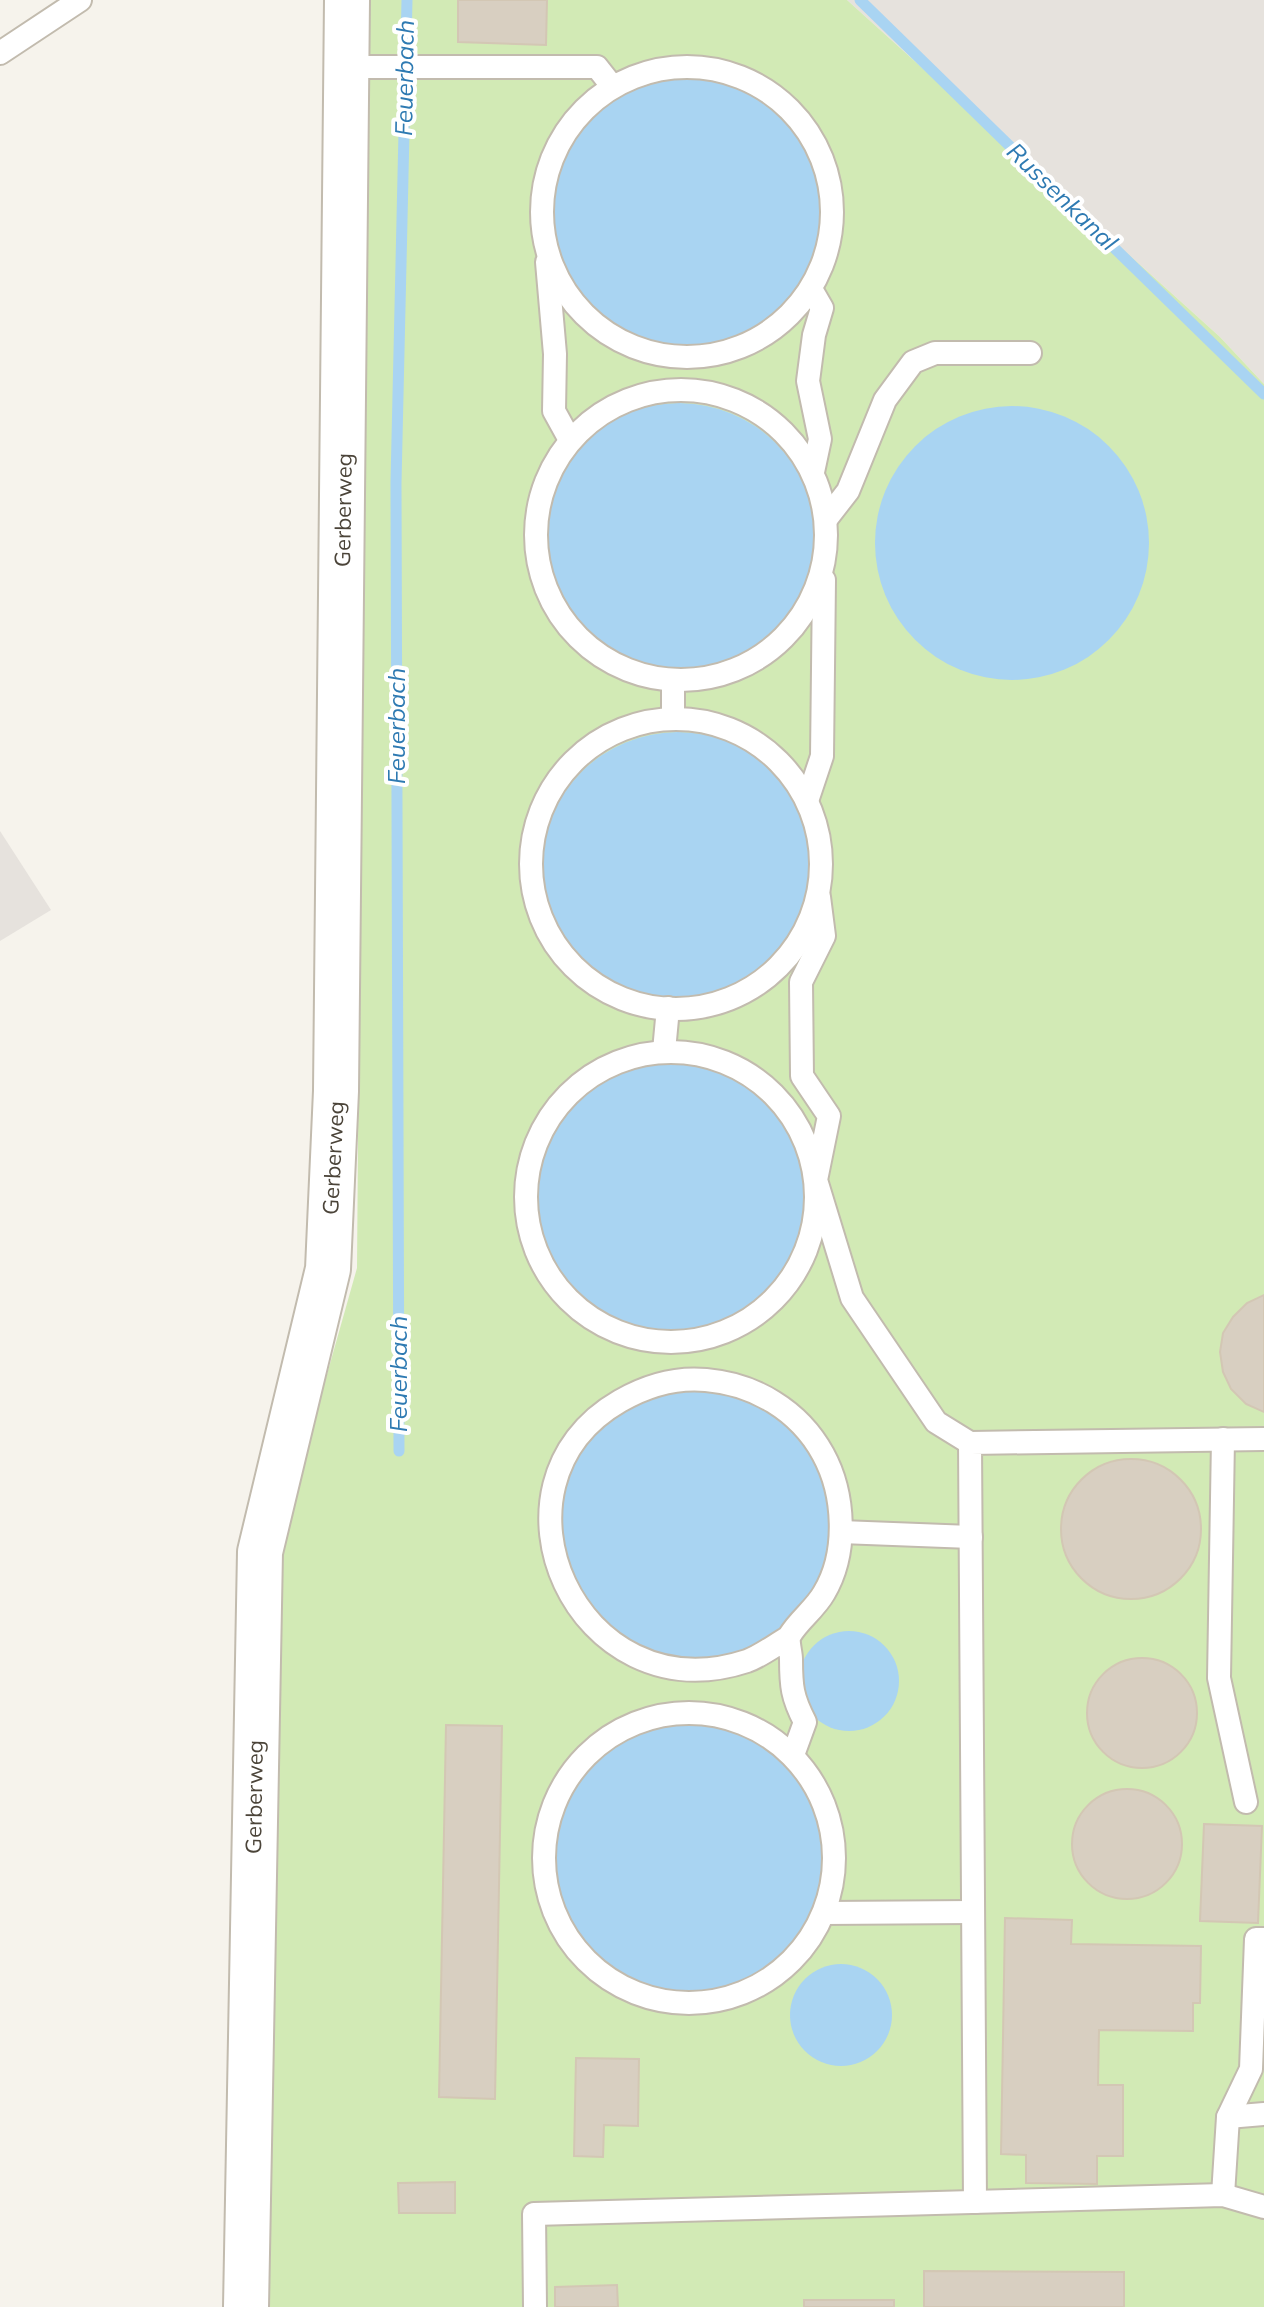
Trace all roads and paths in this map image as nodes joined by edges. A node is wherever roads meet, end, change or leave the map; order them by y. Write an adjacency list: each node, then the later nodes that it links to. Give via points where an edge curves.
1 (80, 0): 3 (lane)
2 (347, 0): 4 (street, Gerberweg)
3 (0, 53)
4 (363, 67): 5 (lane, via 597,67); 40 (street, Gerberweg, via 330,1239 328,1269 260,1552)
5 (612, 86): 6 (lane, via 575,117 551,158 541,205); 7 (lane, via 656,69 705,67 751,81 791,109 818,149 832,195 829,243)
6 (547, 253): 9 (lane, via 568,296 602,330 644,351); 11 (lane, via 554,411)
7 (811, 289): 9 (lane, via 780,325 739,349); 12 (lane, via 822,308 808,381 820,439)
8 (1030, 353): 13 (lane, via 935,353 913,362 885,400 848,491)
9 (689, 357): 10 (lane)
10 (687, 390): 11 (lane, via 651,392 606,410); 12 (lane, via 746,404 785,433)
11 (570, 440): 15 (lane, via 545,482 535,528 541,576 562,619 596,654 639,675)
12 (813, 472): 13 (lane)
13 (827, 518): 14 (lane)
14 (824, 567): 15 (lane, via 806,612 774,648 733,672); 17 (lane, via 822,756)
15 (673, 680): 16 (lane)
16 (673, 719): 17 (lane, via 694,718 740,732 780,761); 19 (lane, via 646,720 601,738 564,769 540,810 530,857 536,904 557,948 591,982 633,1003)
17 (807, 801): 18 (lane, via 821,847)
18 (818, 895): 19 (lane, via 801,940 769,977 727,1000); 21 (lane, via 824,936 801,982 802,1076 829,1116)
19 (668, 1008): 20 (lane)
20 (664, 1051): 21 (lane, via 708,1055 748,1073 781,1101 804,1138); 22 (lane, via 622,1059 583,1080 552,1110 533,1149 525,1192 530,1235 548,1275 576,1308 614,1331 656,1342)
21 (816, 1180): 22 (lane, via 816,1216 789,1283 764,1310 733,1329); 26 (lane, via 852,1298 936,1422)
22 (685, 1342): 23 (lane)
23 (689, 1378): 27 (lane, via 730,1382 767,1397 799,1421 823,1454 837,1492); 29 (lane, via 644,1387 604,1410 573,1443 555,1485 549,1531 559,1576 582,1616 616,1647 658,1665 704,1670 749,1661)
24 (1223, 1439): 25 (lane); 26 (lane); 31 (lane, via 1219,1678)
25 (1264, 1439)
26 (970, 1443): 28 (lane)
27 (841, 1532): 28 (lane); 29 (lane, via 826,1590)
28 (971, 1537): 32 (lane)
29 (789, 1637): 30 (lane, via 789,1679 805,1722)
30 (793, 1755): 33 (lane, via 817,1789 832,1829 835,1871); 33 (lane, via 755,1727 710,1713 664,1713 620,1729 583,1757 557,1795 544,1840 546,1886 562,1930 591,1966 631,1992 676,2003 722,2000 765,1983 800,1953)
31 (1246, 1802)
32 (973, 1912): 33 (lane); 38 (lane)
33 (824, 1913)
34 (1264, 1939): 36 (lane, via 1256,1939 1251,2069)
35 (1264, 2114): 36 (lane)
36 (1228, 2117): 37 (lane)
37 (1223, 2195): 38 (lane); 39 (lane)
38 (975, 2202): 41 (lane, via 534,2214)
39 (1264, 2207)
40 (246, 2307)
41 (535, 2307)

